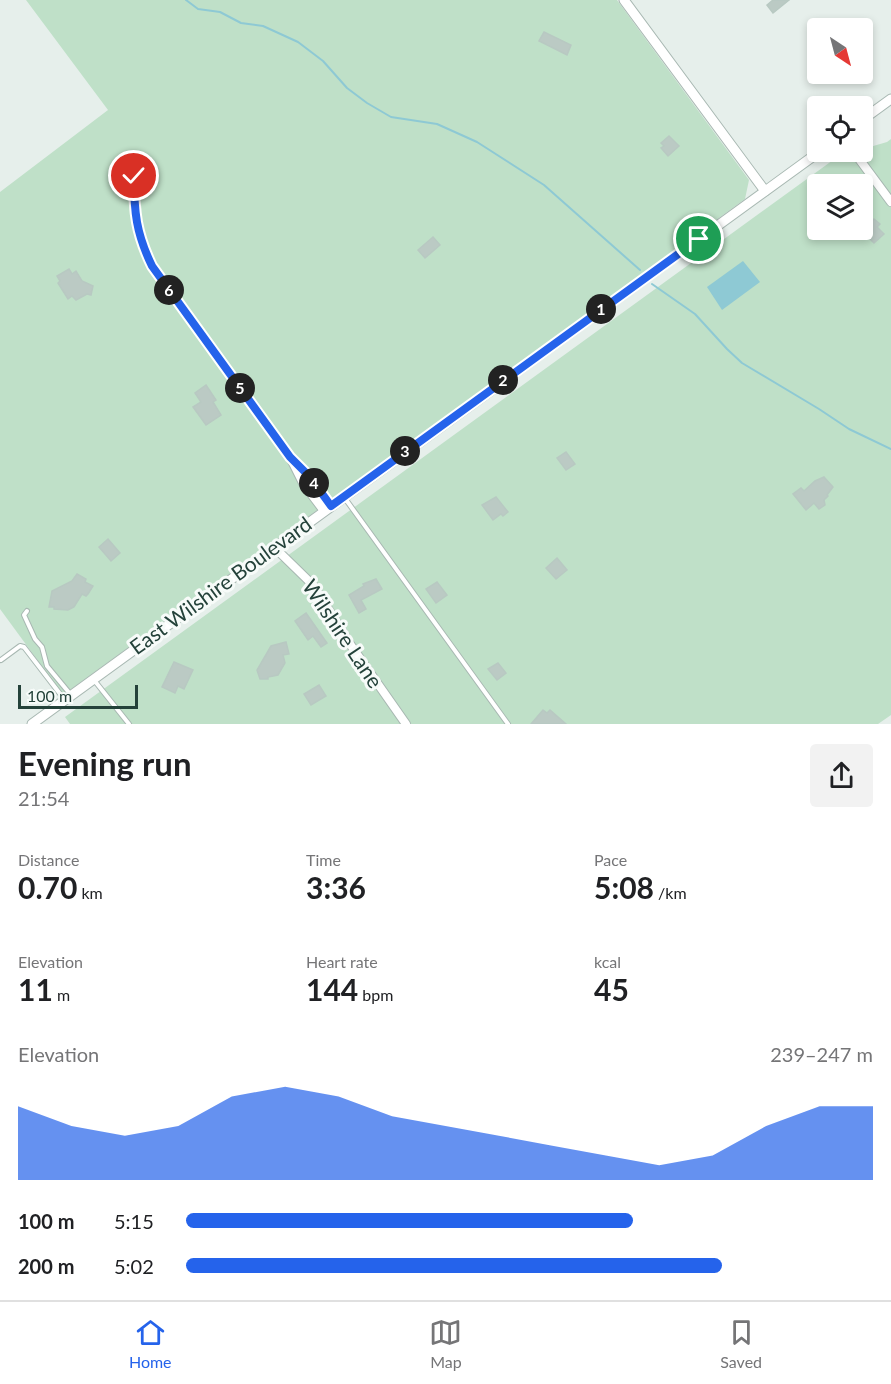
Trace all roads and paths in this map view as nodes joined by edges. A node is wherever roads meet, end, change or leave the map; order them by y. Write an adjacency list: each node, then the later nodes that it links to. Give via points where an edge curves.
1 (624, 0): 7 (street)
2 (891, 99): 3 (street)
3 (873, 112)
4 (807, 161): 7 (street, East Wilshire Boulevard)
5 (861, 162): 8 (street)
6 (134, 176): 10 (street, via 134,210 152,266 290,457 310,477)
7 (765, 191): 9 (street, East Wilshire Boulevard)
8 (891, 202)
9 (344, 496): 10 (street, East Wilshire Boulevard); 19 (lane)
10 (327, 508): 11 (street, East Wilshire Boulevard)
11 (274, 547): 14 (street, East Wilshire Boulevard); 18 (street, Wilshire Lane, via 313,585)
12 (27, 611): 15 (lane, via 24,615 34,639)
13 (1, 660): 15 (lane, via 24,647)
14 (93, 679): 15 (street, East Wilshire Boulevard); 16 (lane)
15 (68, 698): 17 (street, East Wilshire Boulevard)
16 (127, 723)
17 (32, 724)
18 (406, 724)
19 (508, 724)

